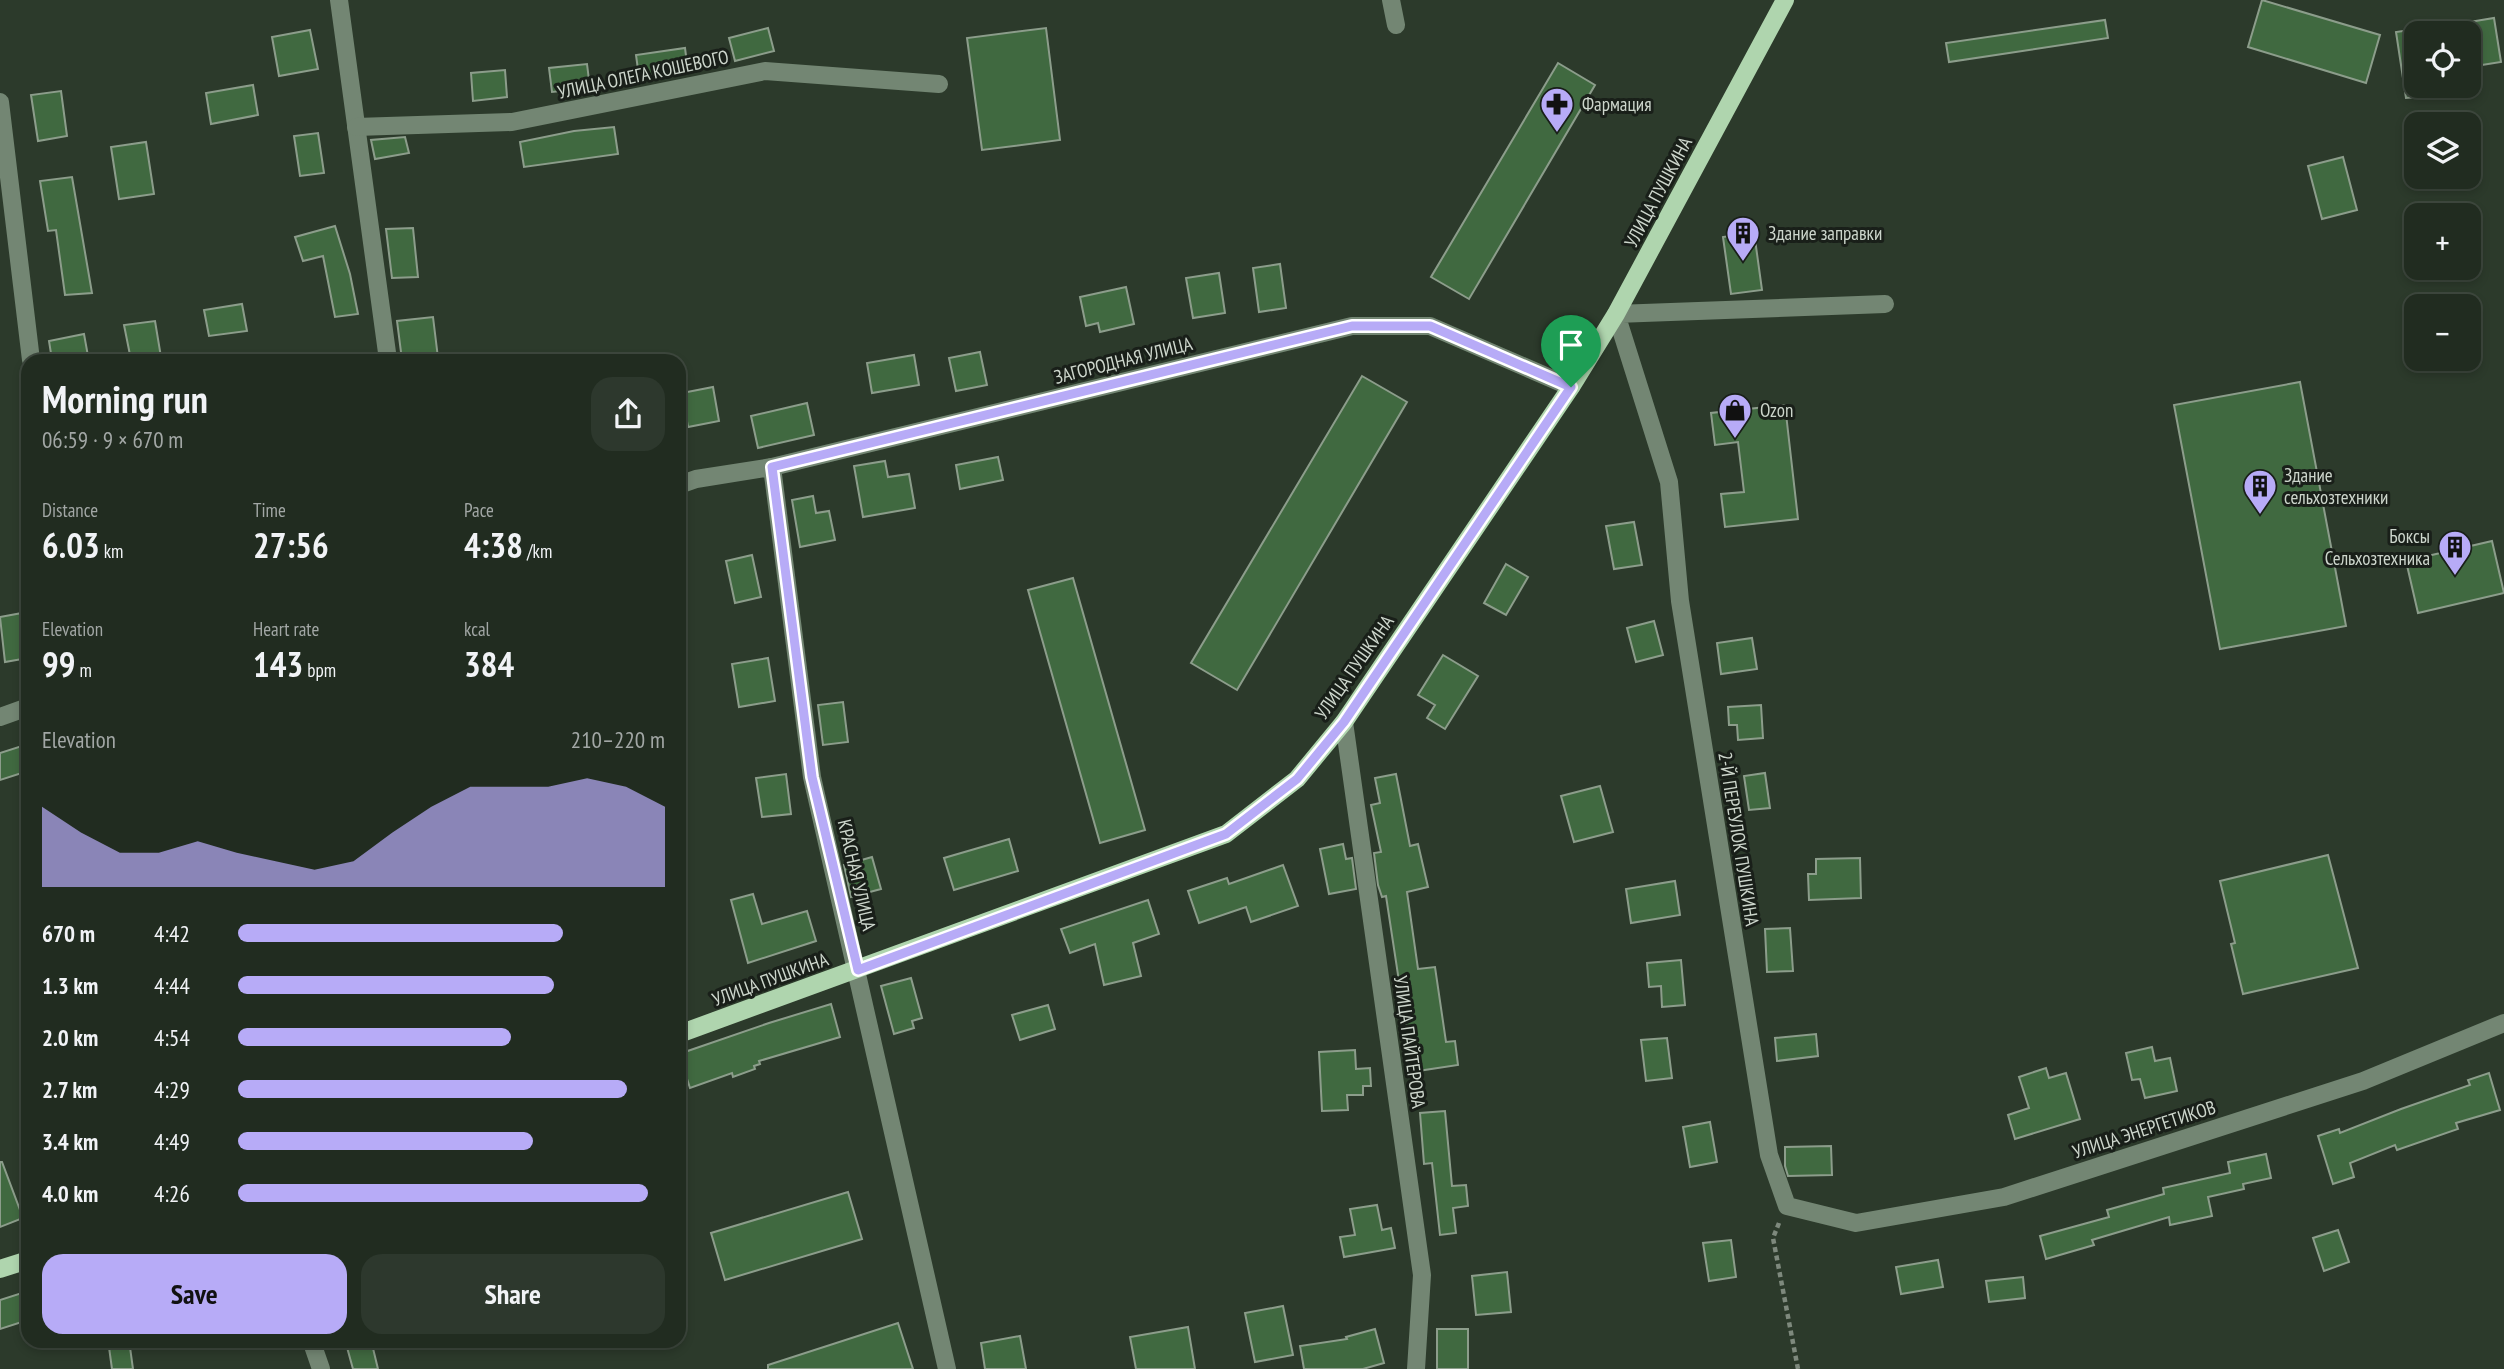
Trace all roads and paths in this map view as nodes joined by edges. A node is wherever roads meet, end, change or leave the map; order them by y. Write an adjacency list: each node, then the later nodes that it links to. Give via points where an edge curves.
1 (339, 0): 7 (street)
2 (1391, 0): 4 (street)
3 (1785, 0): 9 (main road, УЛИЦА ПУШКИНА)
4 (1396, 26)
5 (939, 83): 7 (street, УЛИЦА ОЛЕГА КОШЕВОГО, via 765,71 512,122)
6 (0, 102): 10 (street)
7 (356, 127): 11 (street)
8 (1885, 303): 9 (street)
9 (1616, 314): 12 (main road, УЛИЦА ПУШКИНА); 21 (street, 2-Й ПЕРЕУЛОК ПУШКИНА, via 1669,482 1679,601 1769,1155)
10 (30, 354)
11 (387, 354)
12 (1571, 387): 13 (street, ЗАГОРОДНАЯ УЛИЦА, via 1430,326 1352,326); 17 (main road, УЛИЦА ПУШКИНА)
13 (772, 467): 14 (street, ЗАГОРОДНАЯ УЛИЦА); 18 (street, КРАСНАЯ УЛИЦА, via 812,777)
14 (686, 483)
15 (21, 710): 16 (street)
16 (0, 717)
17 (1344, 722): 18 (main road, УЛИЦА ПУШКИНА, via 1297,779 1226,834); 27 (street, УЛИЦА ПАЙТЕРОВА, via 1422,1276)
18 (858, 970): 20 (main road, УЛИЦА ПУШКИНА); 26 (street, КРАСНАЯ УЛИЦА)
19 (2504, 1023): 21 (street, УЛИЦА ЭНЕРГЕТИКОВ, via 2363,1081 2004,1197 1856,1223)
20 (686, 1031)
21 (1787, 1206): 28 (path, via 1773,1238)
22 (21, 1262): 23 (main road)
23 (0, 1269)
24 (314, 1348): 25 (street)
25 (321, 1369)
26 (947, 1369)
27 (1416, 1369)
28 (1798, 1369)

